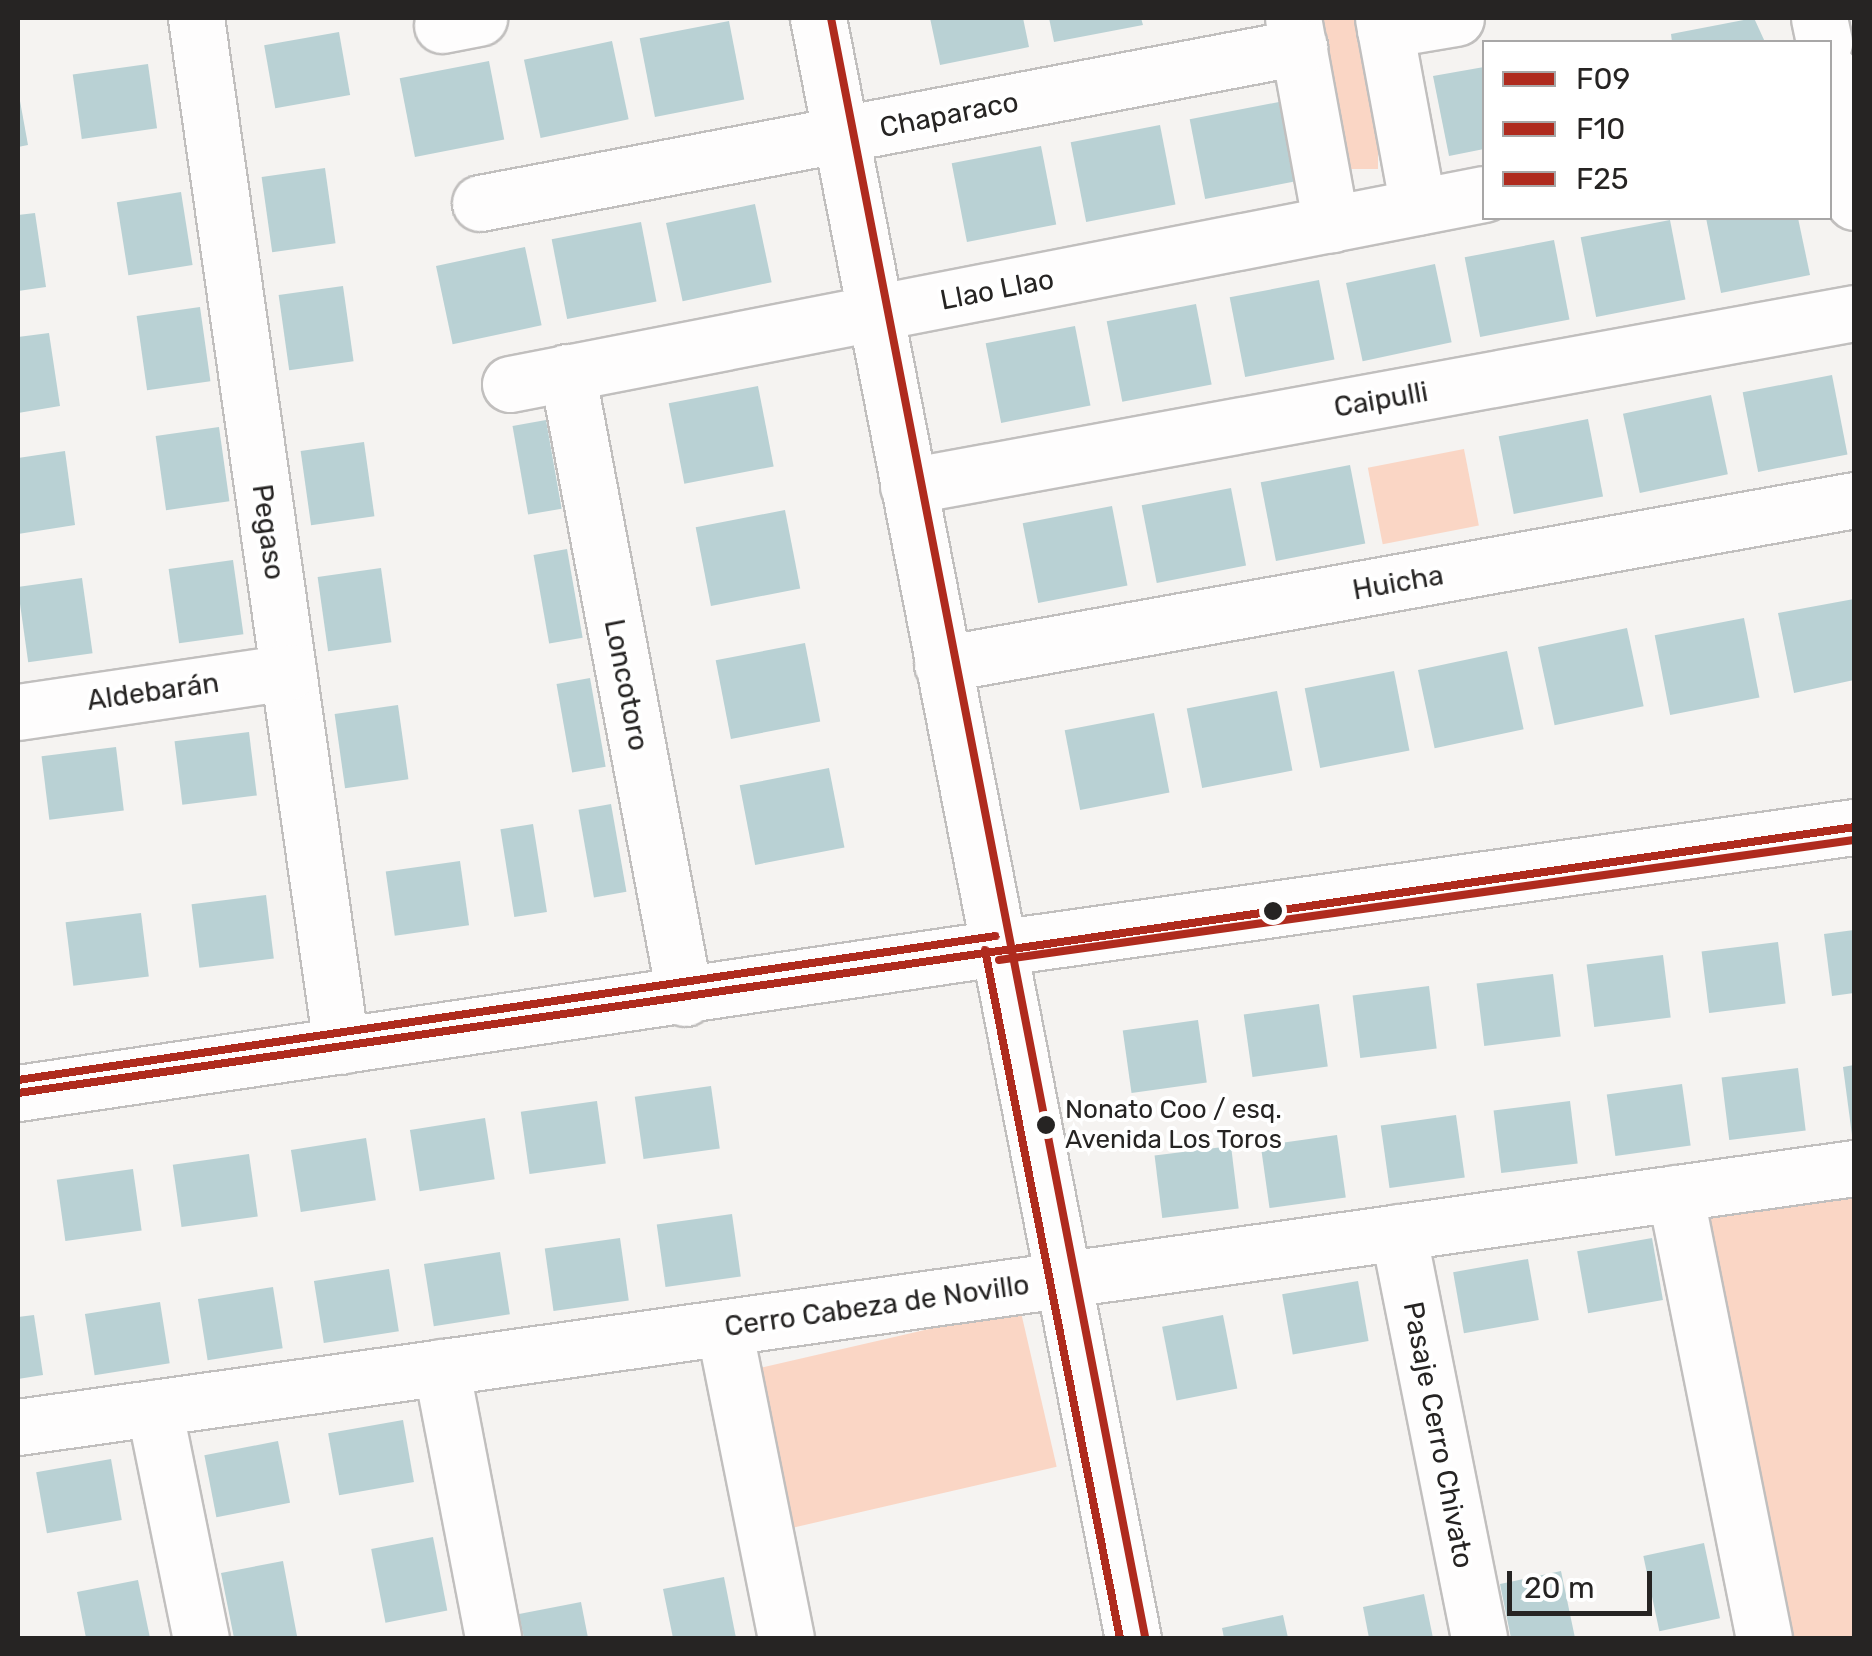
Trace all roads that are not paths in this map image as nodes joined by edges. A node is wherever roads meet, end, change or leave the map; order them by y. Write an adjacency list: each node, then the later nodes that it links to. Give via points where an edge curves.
1 (196, 18): 20 (street, Pegaso)
2 (818, 18): 7 (street)
3 (1456, 18): 4 (street)
4 (1384, 24): 11 (street)
5 (1296, 32): 7 (street, Chaparaco); 12 (street)
6 (1833, 108): 9 (street)
7 (840, 136): 10 (street, Chaparaco); 14 (street)
8 (1482, 194): 11 (street, Llao Llao)
9 (1854, 202)
10 (480, 203)
11 (1418, 207): 12 (street, Llao Llao)
12 (1330, 225): 14 (street, Llao Llao)
13 (1854, 313): 17 (street, Caipulli)
14 (874, 314): 15 (street, Llao Llao); 17 (street)
15 (567, 372): 16 (street, Llao Llao); 24 (street, Loncotoro)
16 (510, 384)
17 (908, 486): 19 (street)
18 (1854, 500): 19 (street, Huicha)
19 (942, 664): 23 (street)
20 (288, 672): 21 (street, Aldebarán); 25 (street, Pegaso)
21 (18, 712)
22 (1854, 827): 23 (street)
23 (997, 948): 24 (street); 30 (street)
24 (685, 998): 25 (street)
25 (341, 1046): 26 (street)
26 (18, 1092)
27 (1854, 1168): 28 (street, Cerro Cabeza de Novillo)
28 (1675, 1193): 29 (street, Cerro Cabeza de Novillo); 40 (street)
29 (1398, 1232): 30 (street, Cerro Cabeza de Novillo); 39 (street, Pasaje Cerro Chivato)
30 (1062, 1280): 31 (street, Cerro Cabeza de Novillo); 38 (street)
31 (724, 1328): 32 (street, Cerro Cabeza de Novillo); 37 (street)
32 (441, 1367): 33 (street, Cerro Cabeza de Novillo); 36 (street)
33 (154, 1408): 34 (street, Cerro Cabeza de Novillo); 35 (street)
34 (18, 1427)
35 (201, 1638)
36 (493, 1638)
37 (786, 1638)
38 (1133, 1638)
39 (1479, 1638)
40 (1764, 1638)

